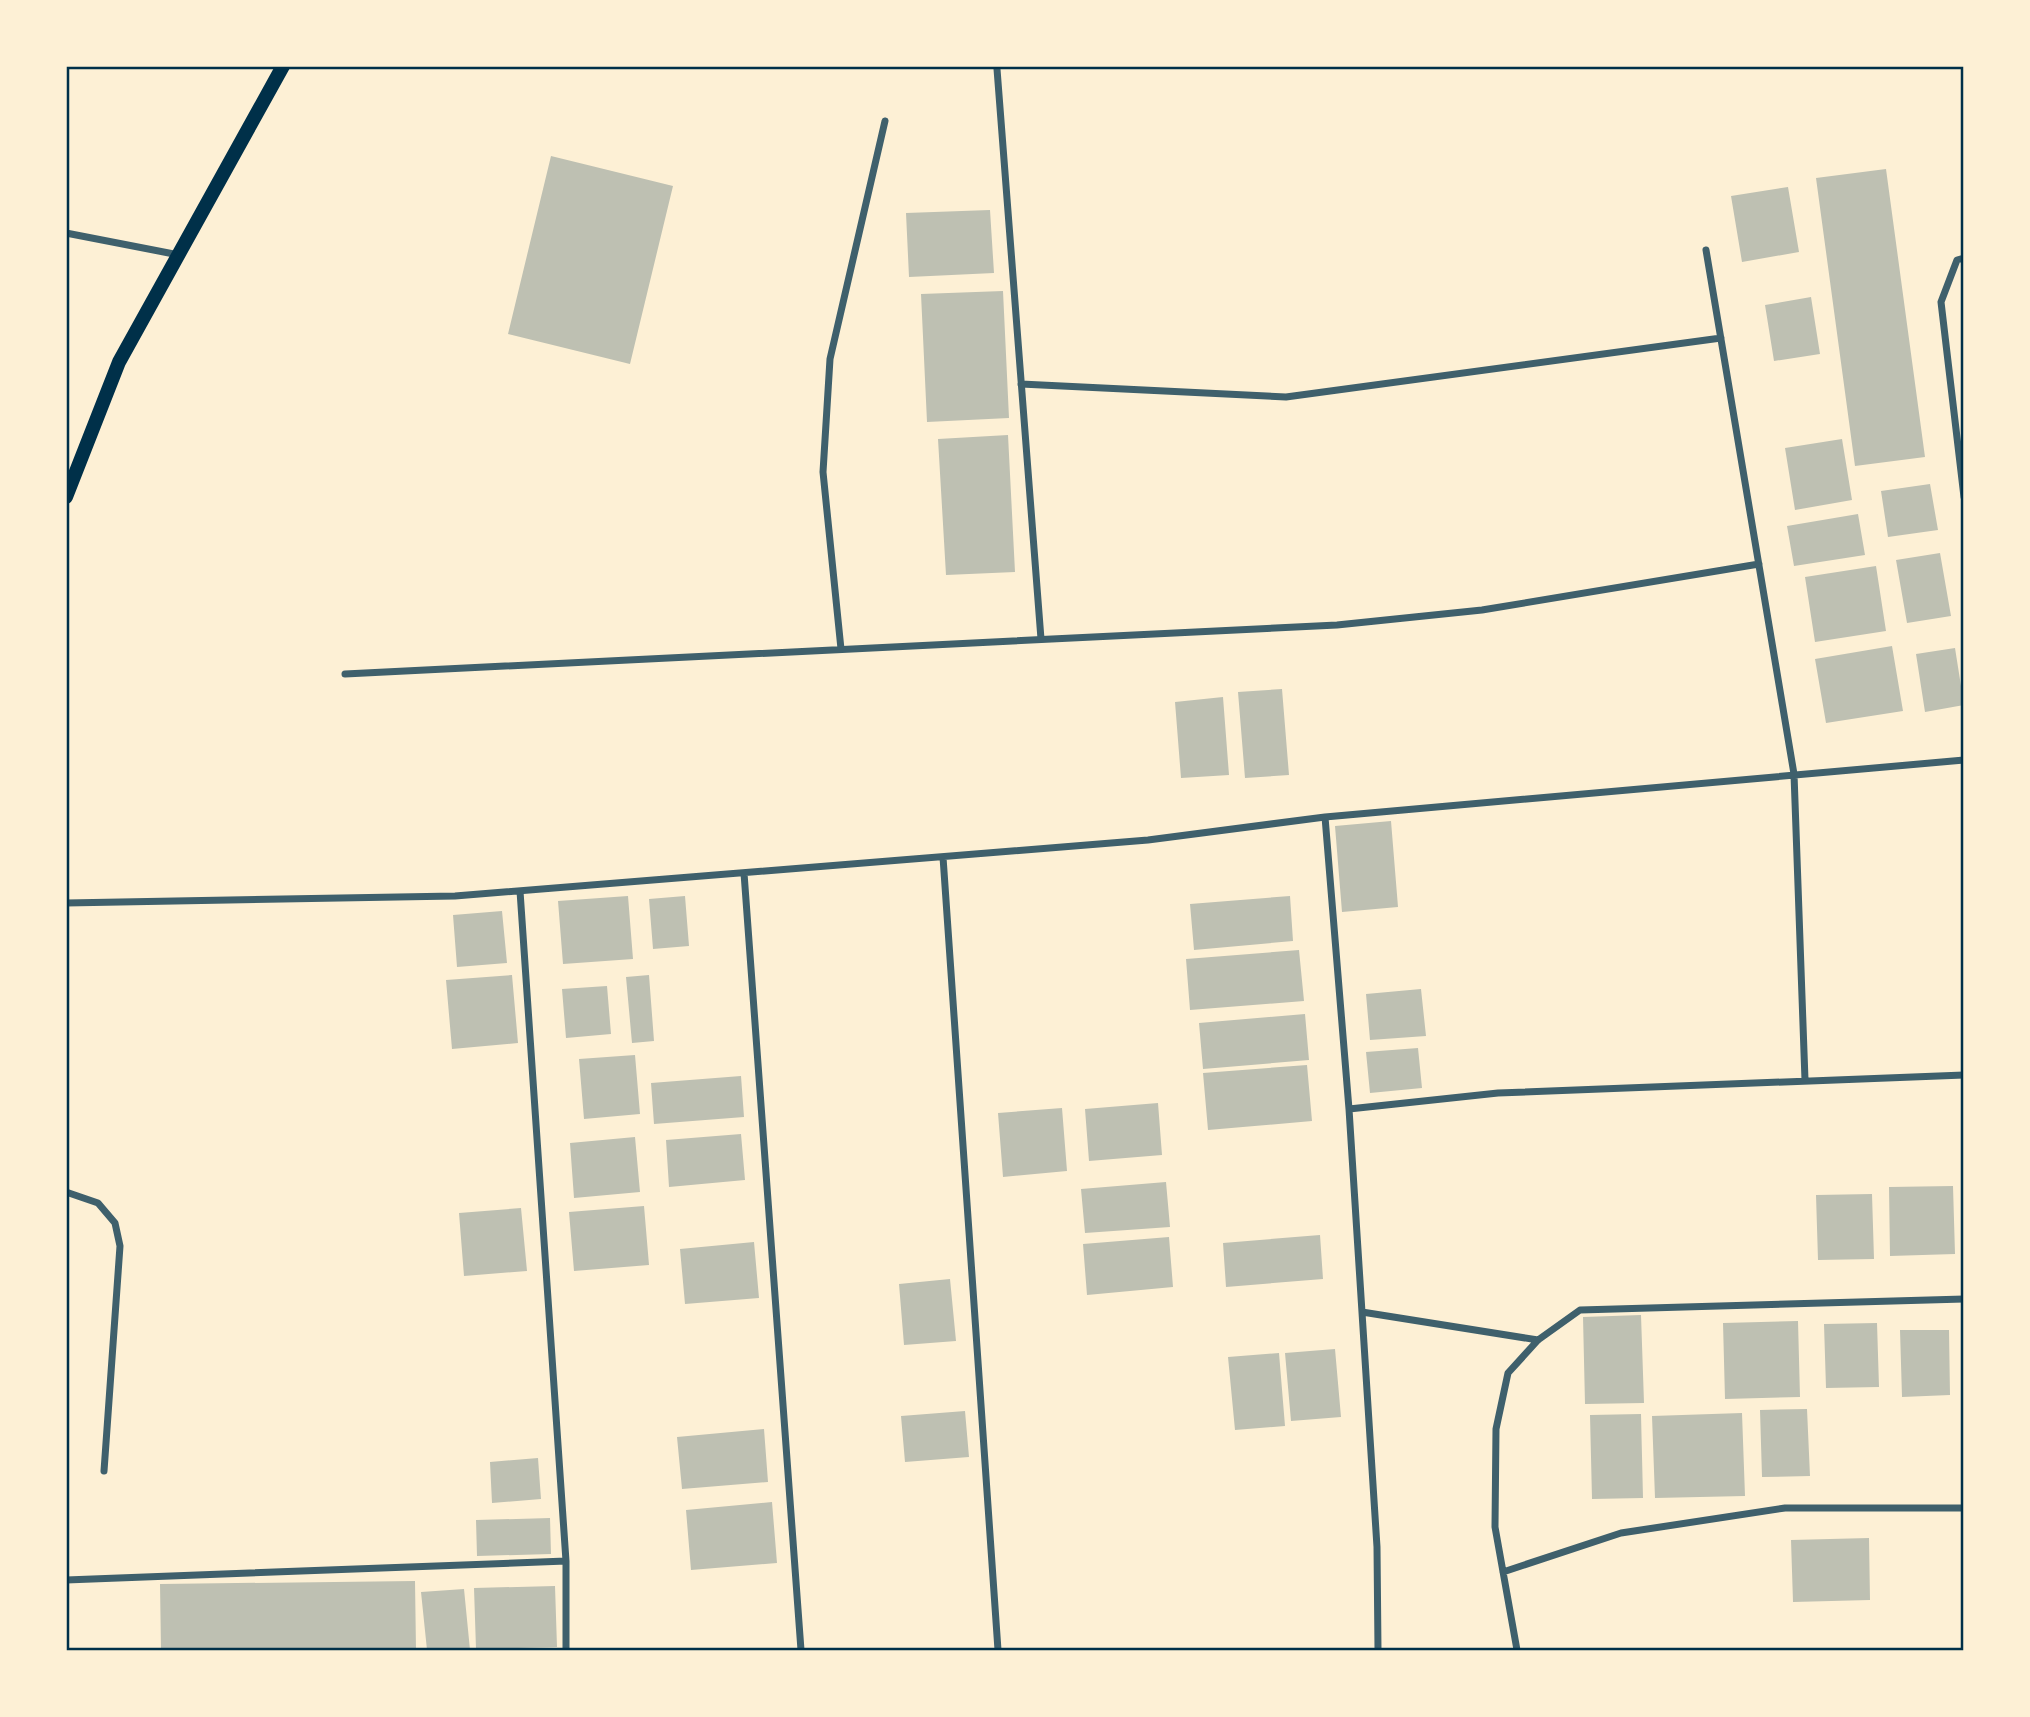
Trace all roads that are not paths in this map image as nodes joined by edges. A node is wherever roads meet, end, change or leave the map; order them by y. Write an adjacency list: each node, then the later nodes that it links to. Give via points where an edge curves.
1 (283, 66): 6 (main road)
2 (997, 69): 9 (street)
3 (885, 121): 14 (street, via 830,359 823,471)
4 (66, 233): 6 (street)
5 (1706, 250): 8 (street)
6 (180, 255): 10 (main road, via 119,362)
7 (1964, 258): 11 (street, via 1958,260 1941,302)
8 (1721, 338): 9 (street, via 1286,397); 12 (street)
9 (1021, 384): 13 (street)
10 (66, 497)
11 (1964, 497)
12 (1759, 564): 13 (street, via 1468,612 1337,625); 17 (street)
13 (1041, 639): 14 (street)
14 (841, 649): 15 (street)
15 (345, 674)
16 (1964, 760): 17 (street)
17 (1794, 774): 18 (street); 24 (street)
18 (1325, 817): 19 (street, via 1148,840); 25 (street)
19 (943, 857): 20 (street); 37 (street)
20 (744, 873): 21 (street); 36 (street)
21 (520, 891): 22 (street); 32 (street)
22 (66, 902)
23 (1964, 1075): 24 (street)
24 (1805, 1080): 25 (street, via 1498,1093)
25 (1349, 1108): 28 (street)
26 (66, 1192): 30 (street, via 98,1203 115,1223 121,1246)
27 (1964, 1299): 29 (street, via 1580,1310)
28 (1362, 1312): 29 (street); 38 (street, via 1377,1547)
29 (1538, 1340): 33 (street, via 1508,1373 1496,1429 1495,1527)
30 (104, 1471)
31 (1964, 1508): 33 (street, via 1786,1508 1621,1532)
32 (566, 1560): 34 (street); 35 (street)
33 (1503, 1572): 39 (street)
34 (66, 1580)
35 (566, 1650)
36 (801, 1650)
37 (998, 1650)
38 (1378, 1650)
39 (1517, 1650)

